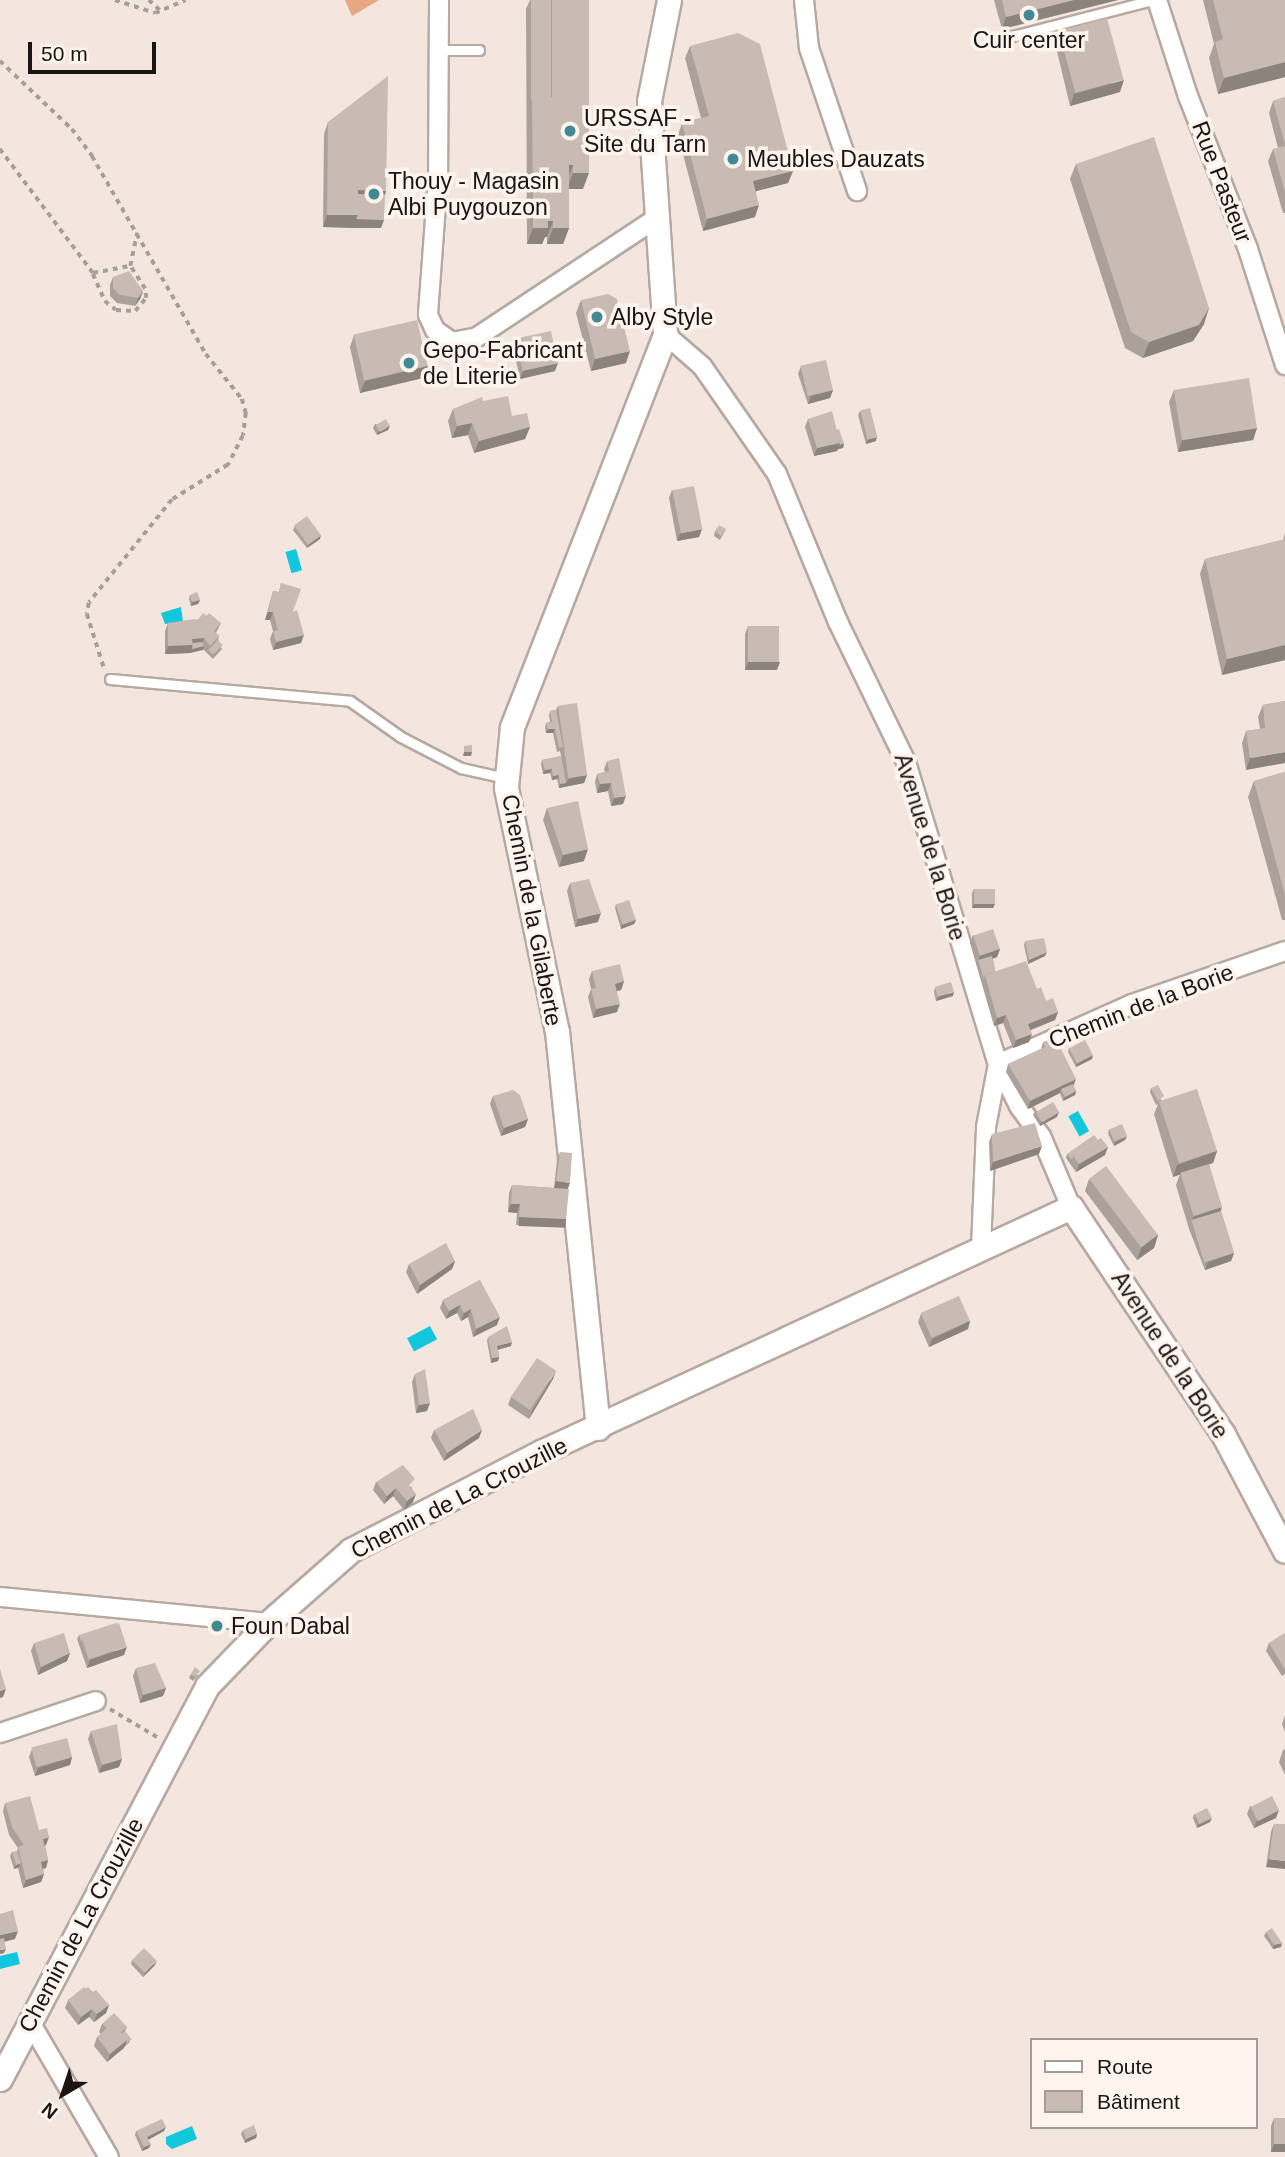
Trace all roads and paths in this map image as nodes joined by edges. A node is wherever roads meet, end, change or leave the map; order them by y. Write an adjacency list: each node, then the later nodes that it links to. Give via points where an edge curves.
1 (115, 0): 8 (path)
2 (149, 0): 8 (path)
3 (185, 0): 8 (path)
4 (439, 0): 10 (street)
5 (669, 0): 15 (street, via 649,101)
6 (804, 0): 14 (street, via 809,48)
7 (1155, 0): 9 (lane); 20 (street, Rue Pasteur, via 1248,249)
8 (163, 13)
9 (993, 41)
10 (441, 50): 11 (lane); 15 (street, via 428,315 435,330 452,342 477,337)
11 (479, 50)
12 (0, 61): 16 (path, via 72,130)
13 (0, 149): 18 (path)
14 (857, 191)
15 (657, 218): 19 (street)
16 (137, 231): 17 (path); 21 (path, via 206,354 242,399 246,413 243,436 228,465 172,500 89,603 87,614)
17 (130, 266): 18 (path); 18 (path, via 145,289 146,298 135,311 117,310 105,301)
18 (93, 273)
19 (665, 334): 22 (street, Chemin de la Gilaberte, via 512,727); 24 (street, Avenue de la Borie, via 702,366 777,474 838,622 906,762)
20 (1285, 365)
21 (110, 679): 22 (lane, via 350,701 401,737 461,768)
22 (507, 778): 27 (street, Chemin de la Gilaberte, via 558,1032)
23 (1285, 951): 24 (street, Chemin de la Borie, via 1132,1004)
24 (998, 1064): 25 (street, Avenue de la Borie, via 1019,1106 1041,1136); 26 (street, via 986,1127)
25 (1072, 1207): 26 (street, Chemin de La Crouzille); 28 (street, Avenue de la Borie, via 1223,1434)
26 (981, 1248): 27 (street, Chemin de La Crouzille)
27 (598, 1428): 30 (street, Chemin de La Crouzille, via 351,1550)
28 (1285, 1551)
29 (0, 1597): 30 (street)
30 (268, 1623): 33 (street, Chemin de La Crouzille, via 207,1686)
31 (96, 1700): 32 (street); 33 (path)
32 (0, 1733)
33 (175, 1748): 34 (street, Chemin de La Crouzille)
34 (30, 2022): 35 (street, Chemin de La Crouzille); 36 (street)
35 (0, 2079)
36 (109, 2157)

